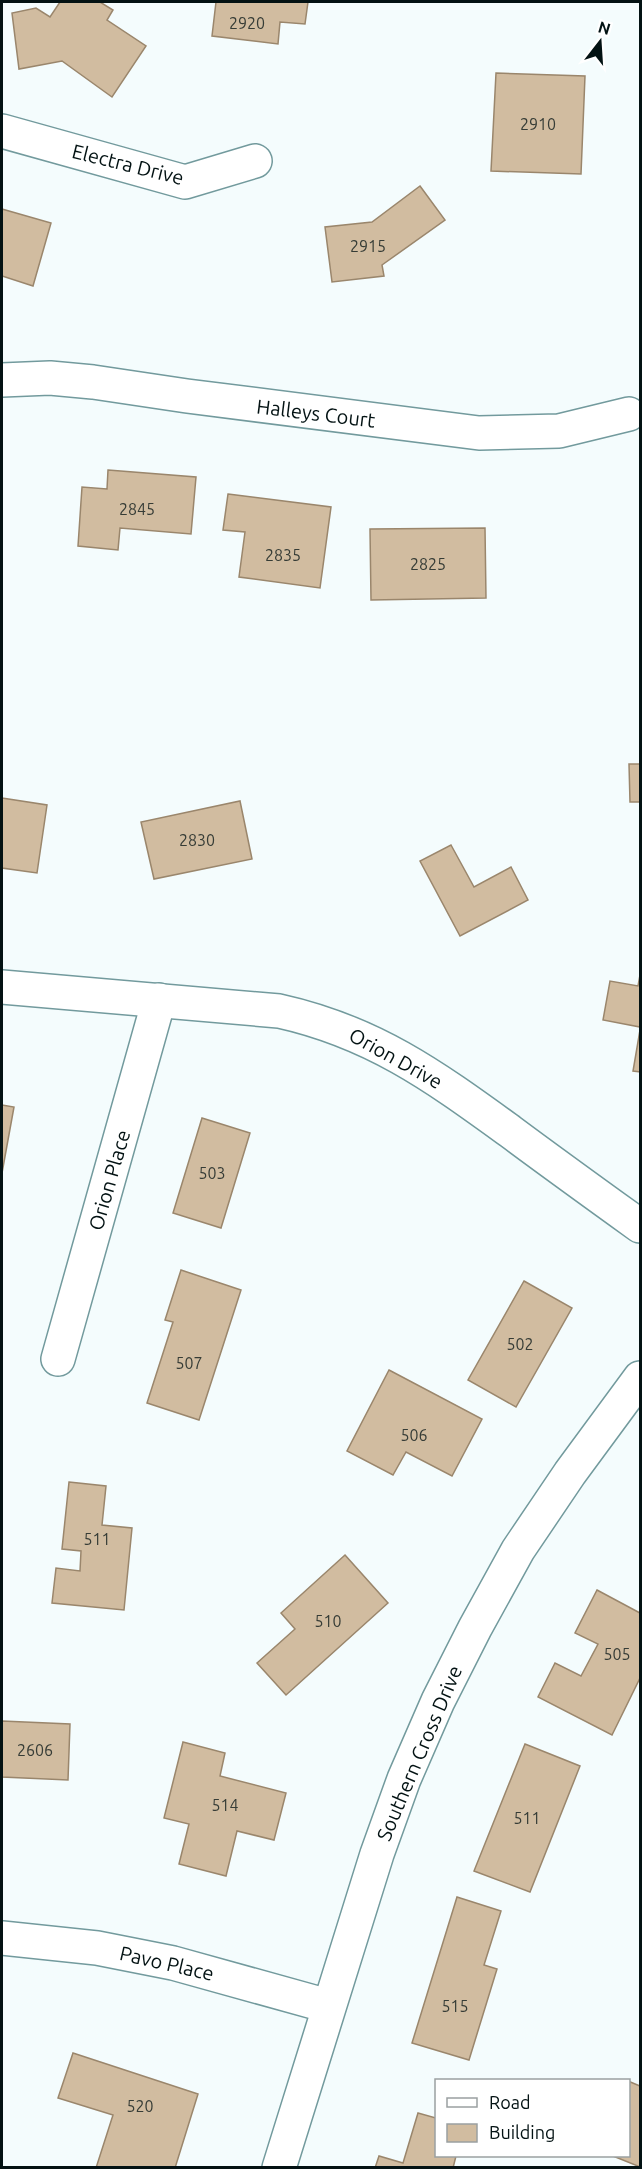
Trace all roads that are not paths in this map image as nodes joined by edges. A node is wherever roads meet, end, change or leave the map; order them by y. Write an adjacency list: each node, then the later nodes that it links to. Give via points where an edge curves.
1 (2, 131): 2 (street, Electra Drive, via 185,182)
2 (255, 161)
3 (2, 380): 4 (street, Halleys Court, via 50,378 93,382 479,434 559,431)
4 (629, 414)
5 (2, 987): 6 (street, Orion Drive)
6 (159, 1000): 7 (street, Orion Drive, via 279,1011 346,1030 381,1046 468,1101); 8 (street, Orion Place)
7 (640, 1226)
8 (58, 1359)
9 (640, 1378): 11 (street, Southern Cross Drive, via 518,1550 438,1701 404,1779)
10 (2, 1938): 11 (street, Pavo Place, via 97,1948 173,1962)
11 (328, 2006): 12 (street, Southern Cross Drive)
12 (279, 2168)

